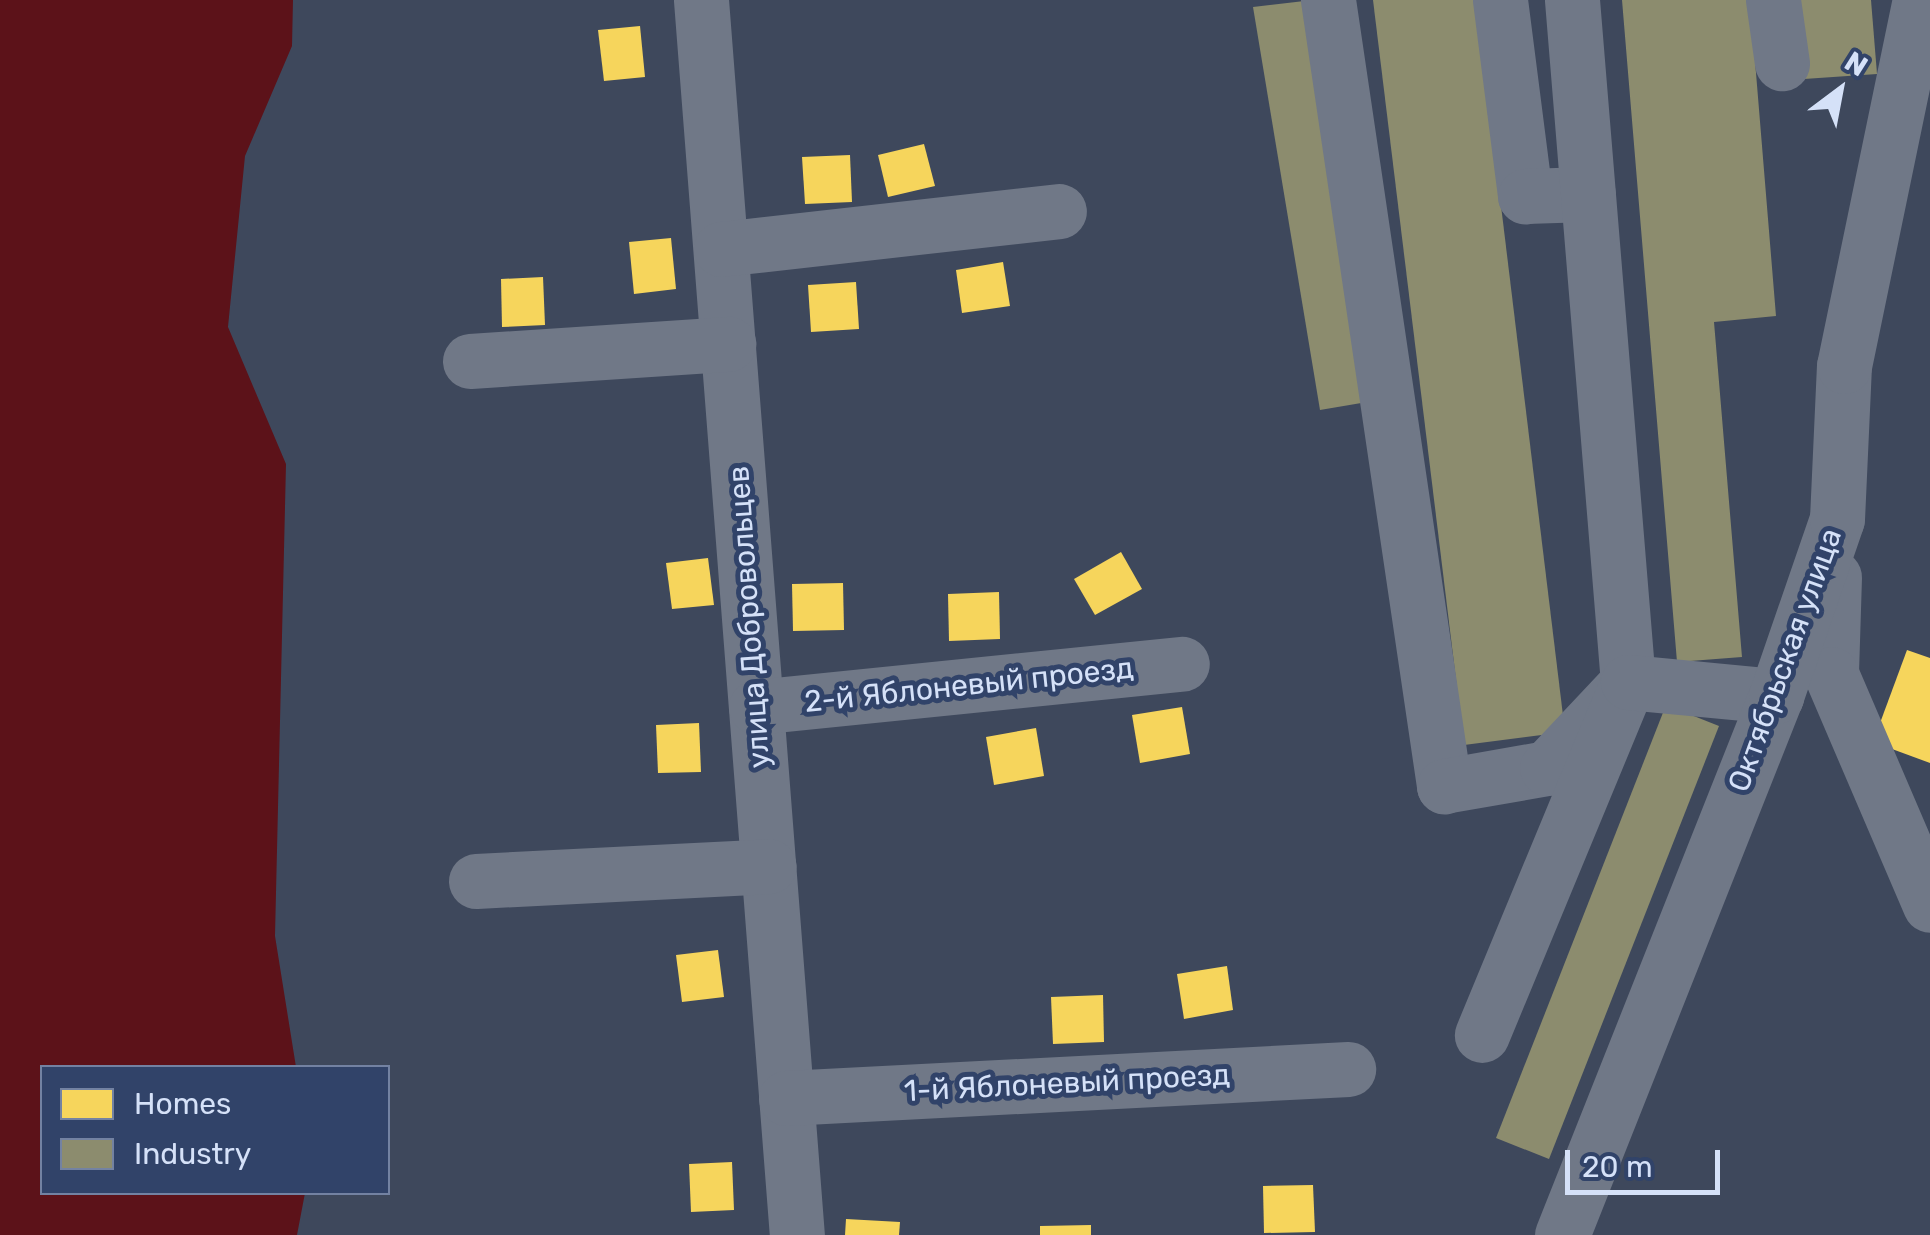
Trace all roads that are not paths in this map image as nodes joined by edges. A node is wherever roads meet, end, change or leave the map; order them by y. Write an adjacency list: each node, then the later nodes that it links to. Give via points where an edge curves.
1 (702, 0): 10 (street, улица Добровольцев)
2 (1328, 0): 15 (street, via 1444,786 1547,768)
3 (1500, 0): 8 (street, via 1525,196)
4 (1572, 0): 8 (street)
5 (1774, 0): 7 (street)
6 (1920, 0): 13 (street, Октябрьская улица, via 1844,366)
7 (1782, 63)
8 (1588, 194): 15 (street)
9 (1058, 211): 10 (street)
10 (721, 248): 11 (street, улица Добровольцев)
11 (728, 344): 12 (street); 17 (street, улица Добровольцев)
12 (470, 361)
13 (1837, 519): 16 (street, Октябрьская улица); 20 (street, via 1831,674)
14 (1182, 664): 17 (street, 2-й Яблоневый проезд)
15 (1628, 682): 16 (street); 21 (street)
16 (1776, 696): 25 (street, Октябрьская улица)
17 (756, 707): 18 (street, улица Добровольцев)
18 (769, 866): 19 (street); 23 (street, улица Добровольцев)
19 (476, 881)
20 (1930, 905)
21 (1482, 1035)
22 (1348, 1069): 23 (street, 1-й Яблоневый проезд)
23 (786, 1098): 24 (street, улица Добровольцев)
24 (797, 1235)
25 (1562, 1235)

